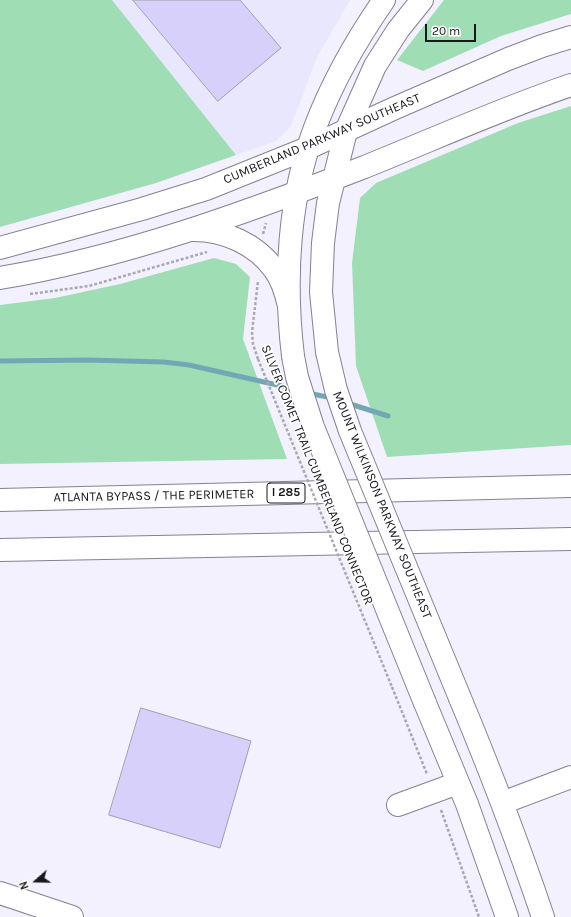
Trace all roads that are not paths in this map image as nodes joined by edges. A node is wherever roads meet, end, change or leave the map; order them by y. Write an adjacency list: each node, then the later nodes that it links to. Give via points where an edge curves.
1 (384, 0): 6 (main road, via 340,71)
2 (422, 0): 5 (main road, MOUNT WILKINSON PARKWAY SOUTHEAST, via 398,30 375,66)
3 (571, 37): 5 (main road, CUMBERLAND PARKWAY SOUTHEAST, via 508,59)
4 (571, 85): 7 (main road, via 490,114 362,168)
5 (346, 131): 6 (main road, CUMBERLAND PARKWAY SOUTHEAST); 7 (main road, MOUNT WILKINSON PARKWAY SOUTHEAST)
6 (308, 148): 8 (main road); 10 (main road, CUMBERLAND PARKWAY SOUTHEAST, via 206,189)
7 (334, 177): 8 (main road); 19 (main road, MOUNT WILKINSON PARKWAY SOUTHEAST, bridge, via 328,203 321,267 327,352 336,390 350,431)
8 (297, 192): 9 (main road); 12 (main road, via 292,219)
9 (190, 230): 11 (main road, via 109,254); 12 (main road, via 224,234 254,249 275,270 286,292)
10 (0, 248)
11 (0, 278)
12 (289, 306): 18 (main road, bridge, via 297,377 313,427)
13 (571, 486): 14 (main road, ATLANTA BYPASS / THE PERIMETER / I 285)
14 (0, 500)
15 (571, 540): 16 (main road)
16 (0, 550)
17 (571, 777): 19 (main road)
18 (458, 783): 20 (main road); 23 (main road)
19 (502, 803): 25 (main road, MOUNT WILKINSON PARKWAY SOUTHEAST)
20 (398, 805)
21 (0, 893): 22 (main road)
22 (21, 909): 24 (main road)
23 (504, 913)
24 (68, 916)
25 (543, 917)

